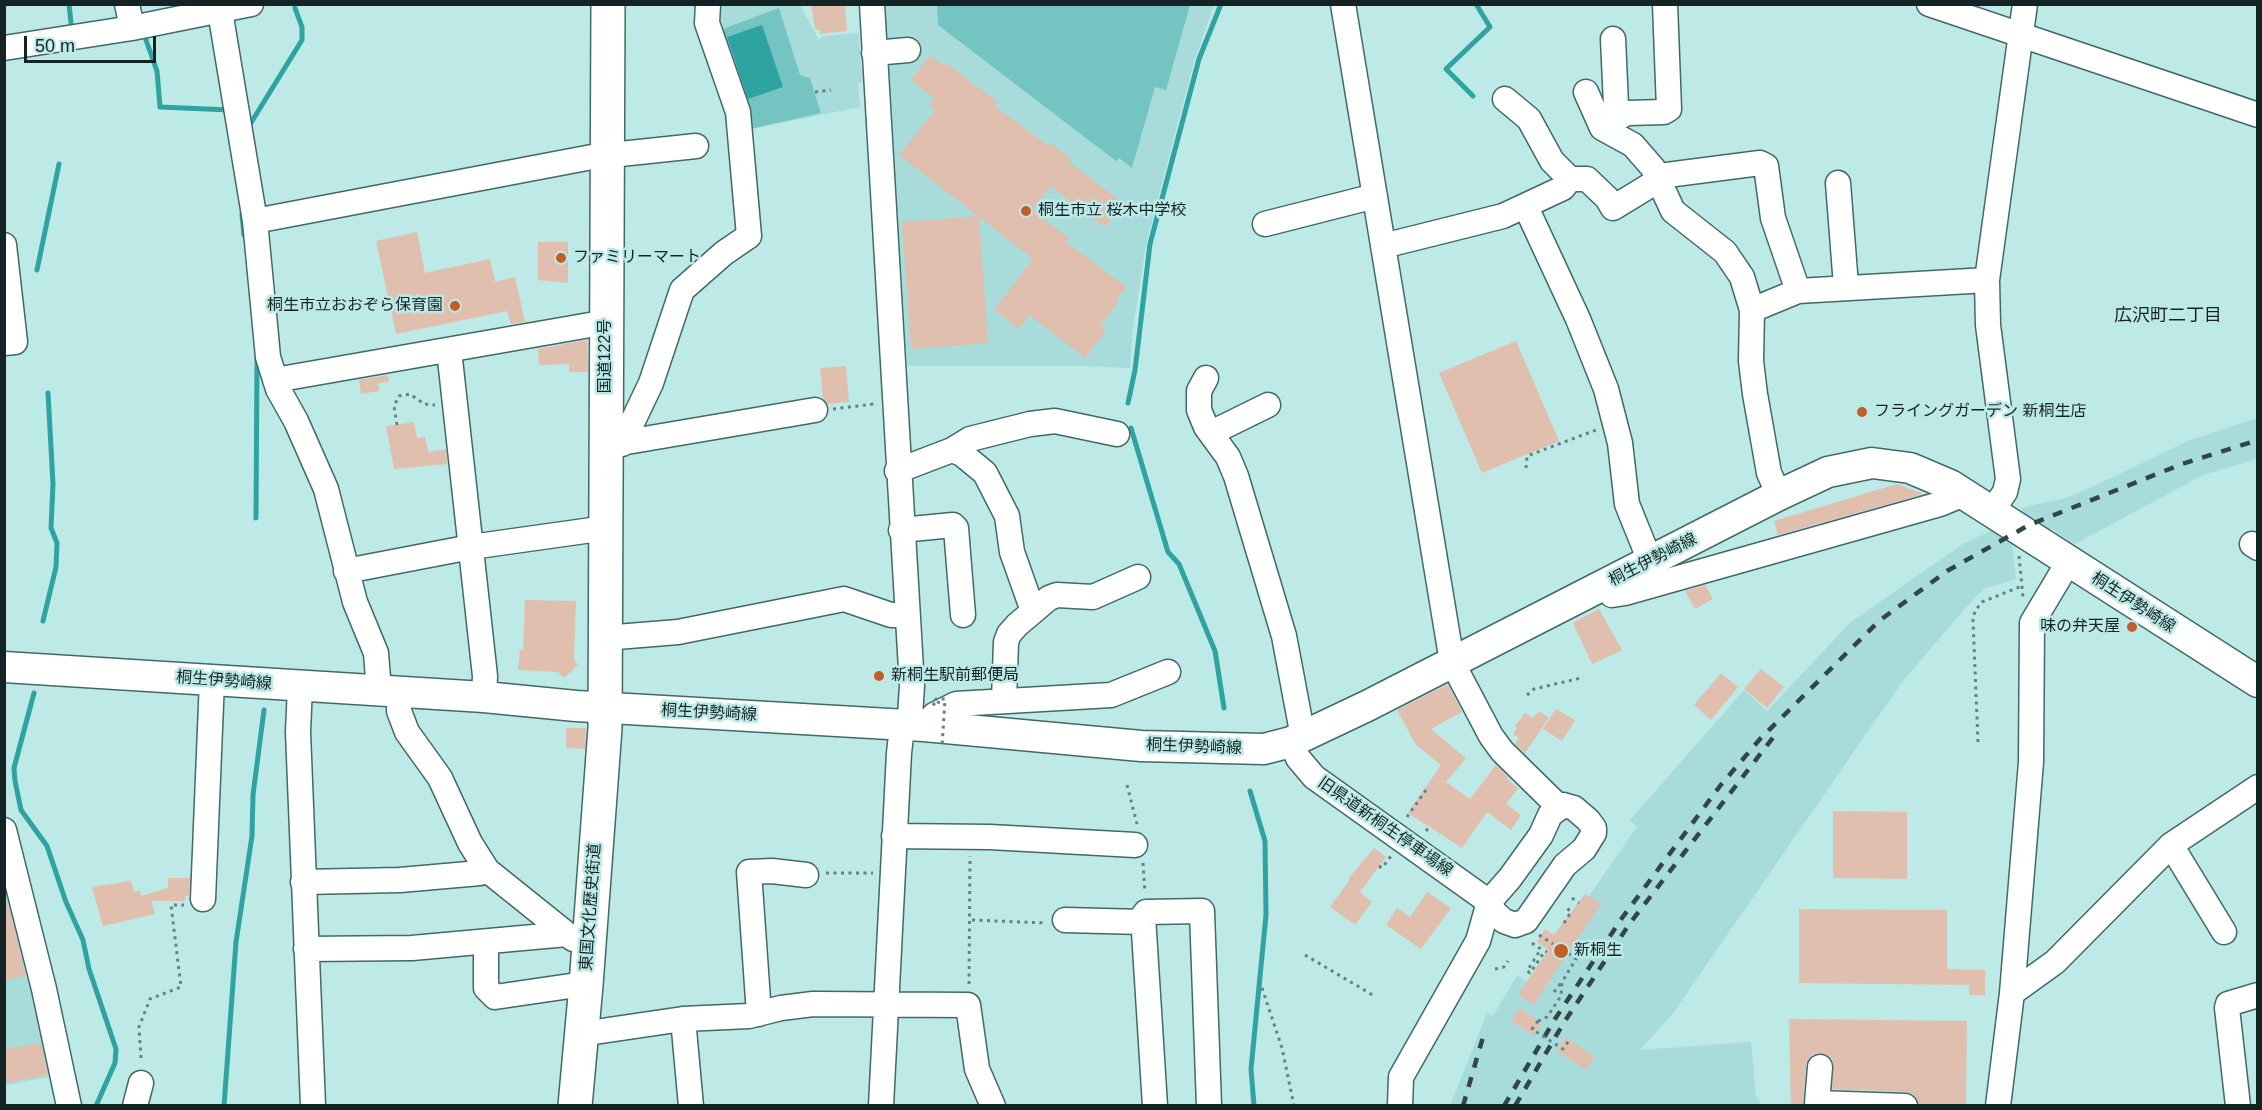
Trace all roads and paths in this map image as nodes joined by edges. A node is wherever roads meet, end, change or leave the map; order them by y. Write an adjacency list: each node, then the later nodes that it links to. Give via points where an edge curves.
1 (127, 4): 10 (street)
2 (608, 4): 23 (highway, 国道122号)
3 (708, 4): 50 (street, via 707,23 738,112 749,236 682,290 651,383)
4 (872, 4): 15 (street)
5 (1342, 4): 27 (street)
6 (1665, 4): 21 (street, via 1669,109)
7 (1929, 4): 11 (street)
8 (2025, 4): 11 (street)
9 (232, 7): 10 (street); 29 (street)
10 (132, 28): 13 (street)
11 (2021, 34): 20 (street); 33 (street)
12 (1613, 39): 21 (street)
13 (4, 48)
14 (908, 50): 15 (street)
15 (874, 53): 42 (street)
16 (831, 90): 17 (path)
17 (815, 92)
18 (1586, 92): 21 (street, via 1599,123)
19 (1504, 99): 25 (street, via 1529,119 1550,157)
20 (2258, 115)
21 (1615, 123): 24 (street)
22 (696, 146): 23 (street)
23 (608, 155): 29 (street); 37 (highway, 国道122号)
24 (1659, 178): 25 (street, via 1613,208 1587,179); 35 (street, via 1760,163 1766,166 1773,218); 36 (street, via 1677,216 1731,259 1742,277)
25 (1570, 179): 28 (street, via 1563,188)
26 (1838, 183): 34 (street)
27 (1374, 196): 30 (street); 32 (street)
28 (1526, 207): 32 (street); 46 (street, via 1592,352)
29 (255, 221): 41 (street, via 268,357)
30 (1265, 224)
31 (4, 245): 38 (street, via 15,342)
32 (1383, 246): 72 (street)
33 (1987, 279): 34 (street); 56 (street, via 1988,325 2008,479)
34 (1846, 286): 35 (street)
35 (1798, 291): 36 (street)
36 (1752, 310): 55 (street, via 1755,394 1769,473)
37 (607, 322): 39 (street); 50 (highway, 国道122号)
38 (4, 344)
39 (449, 350): 41 (street); 43 (street)
40 (1206, 378): 48 (street, via 1199,391 1198,410)
41 (275, 380): 63 (street, via 326,489)
42 (894, 402): 45 (path); 53 (street)
43 (454, 404): 47 (path, via 430,406 410,394 403,395 395,403); 59 (street)
44 (1269, 406): 48 (street)
45 (815, 410): 50 (street)
46 (1615, 423): 52 (path, via 1527,456); 61 (street, via 1627,504)
47 (397, 425)
48 (1211, 433): 85 (street, via 1236,476 1280,621 1296,687)
49 (1117, 434): 51 (street, via 1054,421 970,439)
50 (614, 444): 57 (highway, 国道122号)
51 (952, 450): 53 (street); 68 (street, via 971,461 992,483 1007,516 1012,552)
52 (1526, 468)
53 (897, 471): 58 (street)
54 (1964, 494): 55 (main road, 桐生伊勢崎線, via 1917,470 1872,463 1828,472); 56 (main road, 桐生伊勢崎線); 65 (street, via 1625,592 1612,595)
55 (1779, 495): 61 (main road, 桐生伊勢崎線)
56 (1992, 512): 62 (main road, 桐生伊勢崎線)
57 (606, 528): 59 (street); 71 (highway, 国道122号)
58 (901, 530): 69 (street); 70 (street, via 953,525 956,528)
59 (471, 547): 63 (street); 81 (street)
60 (2019, 552): 66 (path)
61 (1650, 561): 65 (main road, 桐生伊勢崎線)
62 (2068, 561): 77 (main road, 桐生伊勢崎線); 129 (street, via 2032,623 2031,762)
63 (346, 571): 79 (street)
64 (1138, 577): 68 (street, via 1092,597 1056,595)
65 (1606, 584): 72 (main road, 桐生伊勢崎線)
66 (2022, 586): 67 (path); 86 (path, via 1982,602 1975,611)
67 (2023, 598)
68 (1034, 611): 82 (street, via 1009,634 1006,642)
69 (907, 615): 71 (street, via 891,615 844,599 689,629); 84 (street, via 912,695)
70 (963, 615)
71 (604, 638): 83 (highway, 国道122号)
72 (1452, 662): 85 (main road, 桐生伊勢崎線); 89 (street, via 1491,736)
73 (4, 667): 76 (main road, 桐生伊勢崎線)
74 (1168, 672): 82 (street, via 1111,695)
75 (1581, 678): 80 (path, via 1534,689)
76 (212, 680): 78 (main road, 桐生伊勢崎線); 105 (street)
77 (2257, 682)
78 (300, 686): 79 (main road, 桐生伊勢崎線); 103 (street)
79 (389, 692): 81 (main road, 桐生伊勢崎線); 100 (street, via 407,732 440,778)
80 (1527, 695)
81 (484, 697): 83 (main road, 桐生伊勢崎線)
82 (1004, 700): 84 (street, via 956,704 934,715)
83 (604, 707): 84 (main road, 桐生伊勢崎線); 114 (highway, 東国文化歴史街道)
84 (928, 725): 84 (path, bridge, via 938,705 932,703 945,699); 85 (main road, 桐生伊勢崎線, via 1141,746 1257,749); 94 (street, via 900,740)
85 (1297, 739): 106 (street, 旧県道新桐生停車場線, via 1298,758 1314,777)
86 (1978, 742)
87 (2258, 787): 97 (street)
88 (1429, 792): 90 (path, via 1426,790)
89 (1558, 806): 106 (street, via 1515,872); 106 (street, 旧県道新桐生停車場線, via 1574,808 1593,825 1594,833 1588,844 1570,859 1522,924 1504,921)
90 (1407, 817)
91 (1430, 826): 93 (path)
92 (4, 830): 140 (street)
93 (1426, 831)
94 (894, 836): 95 (street); 101 (street)
95 (970, 836): 96 (street); 109 (path)
96 (1135, 845)
97 (2171, 845): 113 (street); 129 (street, via 2055,962)
98 (1390, 856): 99 (path, via 1382,868)
99 (1379, 866)
100 (487, 870): 103 (street, via 400,880); 114 (street)
101 (893, 873): 102 (path, via 836,871); 132 (street)
102 (806, 875): 134 (street, via 749,872)
103 (303, 882): 119 (street)
104 (1572, 898): 107 (path)
105 (203, 899): 138 (path, via 202,905 171,906 181,987 150,999 139,1027)
106 (1489, 902): 151 (street, via 1478,941 1401,1077)
107 (1579, 903)
108 (1566, 907): 112 (path, via 1571,912)
109 (971, 920): 110 (path, via 1056,924); 133 (path)
110 (1065, 920): 111 (street)
111 (1142, 922): 148 (street); 149 (street, via 1146,912 1202,911)
112 (1564, 923)
113 (2224, 932)
114 (578, 938): 116 (street); 136 (highway, 東国文化歴史街道)
115 (1546, 939): 118 (path)
116 (486, 942): 119 (street, via 412,948); 126 (street, via 486,988 495,997)
117 (1532, 943): 120 (path, via 1541,949 1527,971 1530,973)
118 (1553, 944)
119 (306, 949): 141 (street)
120 (1547, 952)
121 (1568, 953): 125 (path, via 1576,959)
122 (1305, 955): 131 (path)
123 (1508, 961): 124 (path, via 1504,967)
124 (1495, 969)
125 (1562, 982): 128 (path); 137 (path, bridge, via 1561,996 1547,1017 1532,1029 1563,1049)
126 (570, 986)
127 (1262, 988): 150 (path, via 1282,1048)
128 (1554, 992)
129 (2012, 993): 153 (street)
130 (2258, 995): 154 (street, via 2228,1004)
131 (1376, 997)
132 (887, 1003): 133 (street); 134 (street, via 813,1004); 146 (street)
133 (968, 1005): 147 (street, via 977,1069)
134 (759, 1014): 135 (street)
135 (683, 1019): 136 (street); 145 (street)
136 (581, 1035): 144 (highway, 東国文化歴史街道)
137 (1570, 1039)
138 (141, 1058)
139 (1820, 1066): 152 (street, via 1817,1103)
140 (69, 1106)
141 (313, 1106)
142 (498, 1106): 143 (path)
143 (549, 1106)
144 (574, 1106)
145 (690, 1106)
146 (881, 1106)
147 (993, 1106)
148 (1155, 1106)
149 (1209, 1106)
150 (1294, 1106)
151 (1400, 1106)
152 (1905, 1106)
153 (1998, 1106)
154 (2238, 1106)

